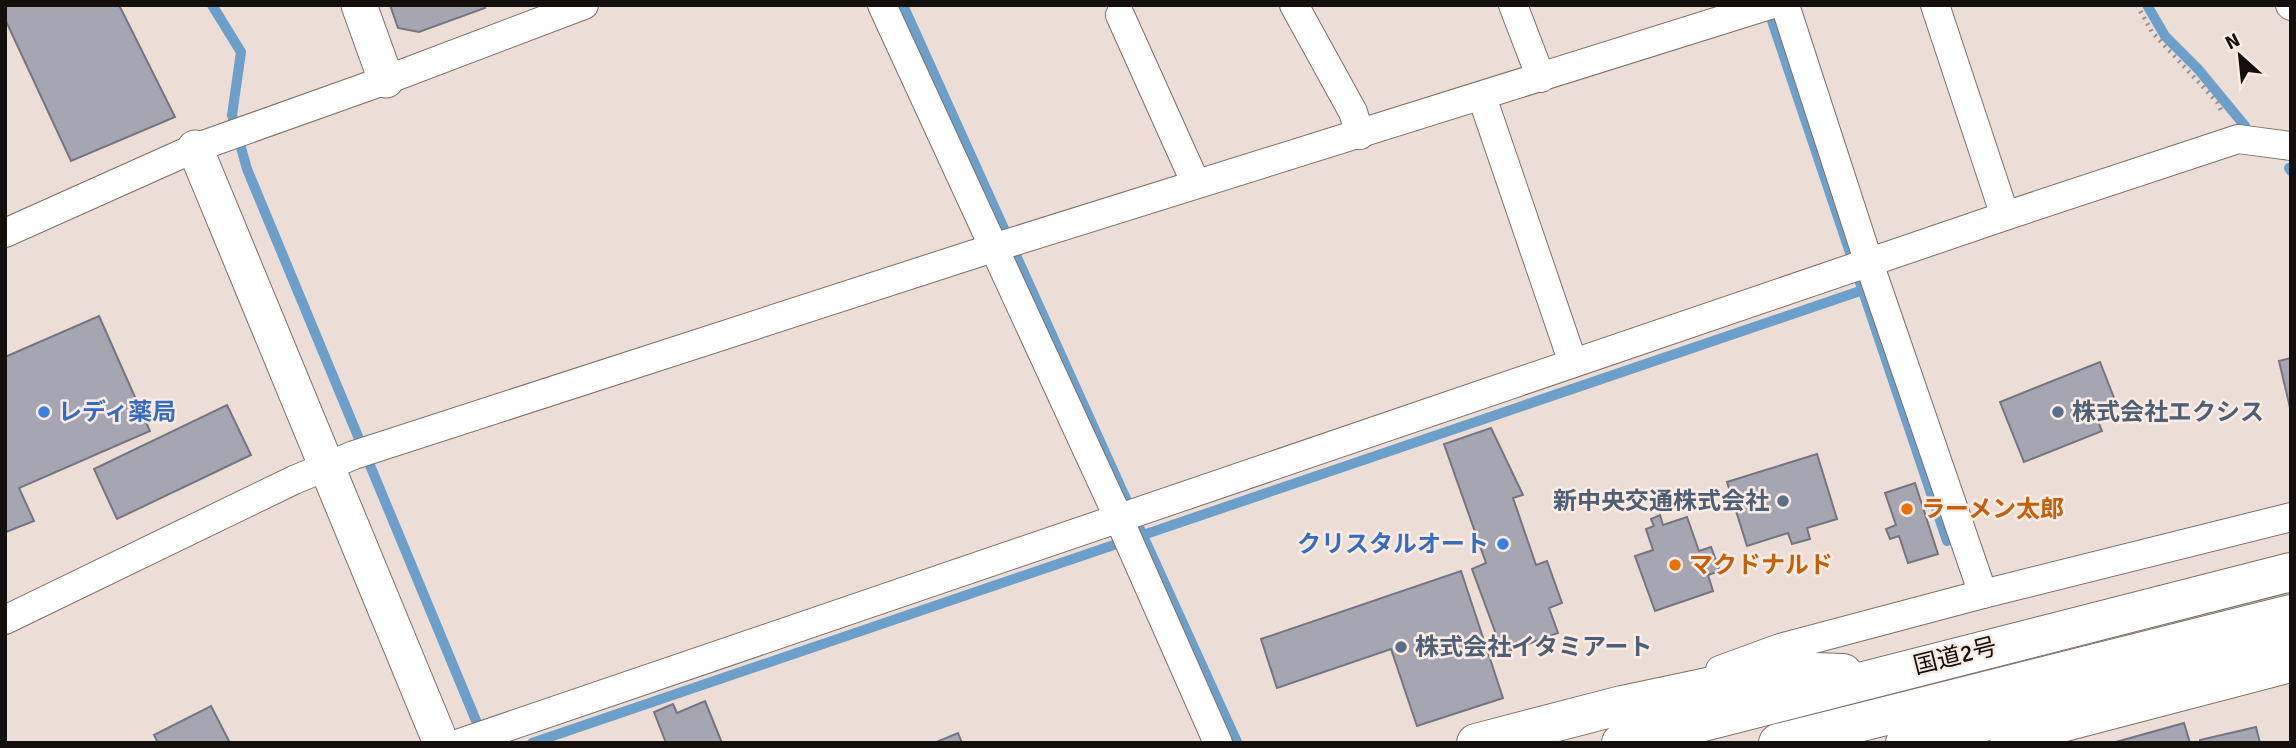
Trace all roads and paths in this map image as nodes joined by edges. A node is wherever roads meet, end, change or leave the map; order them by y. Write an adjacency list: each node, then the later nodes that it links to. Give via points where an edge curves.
1 (359, 5): 11 (street)
2 (584, 5): 11 (street)
3 (882, 5): 20 (street)
4 (1294, 5): 13 (street, via 1353,112)
5 (1513, 5): 10 (street)
6 (1934, 5): 18 (street)
7 (2137, 5): 14 (path, via 2152,32 2217,102)
8 (1771, 7): 10 (street); 21 (street)
9 (1120, 16): 17 (street)
10 (1541, 78): 12 (street)
11 (386, 80): 16 (street)
12 (1482, 97): 13 (street); 22 (street)
13 (1360, 135): 17 (street)
14 (2238, 139): 15 (street); 18 (street)
15 (2290, 145)
16 (195, 148): 19 (street); 23 (street)
17 (1196, 184): 20 (street)
18 (2005, 216): 21 (street)
19 (5, 233)
20 (1005, 244): 23 (street); 25 (street)
21 (1860, 266): 22 (street); 27 (street)
22 (1573, 363): 25 (street)
23 (351, 456): 29 (street); 34 (street)
24 (2291, 517): 27 (street)
25 (1128, 524): 34 (street); 36 (street)
26 (2291, 572): 32 (highway, 国道2号)
27 (1983, 594): 33 (street, via 1780,648)
28 (2291, 614): 39 (highway, 国道2号)
29 (5, 620)
30 (2291, 641): 40 (highway)
31 (2291, 668): 35 (street)
32 (1884, 674): 33 (highway, via 1783,671); 38 (highway, 国道2号)
33 (1622, 705): 37 (highway)
34 (466, 739)
35 (2038, 739): 41 (street)
36 (1218, 743)
37 (1476, 743)
38 (1621, 743)
39 (1778, 743)
40 (1905, 743)
41 (2004, 743)

